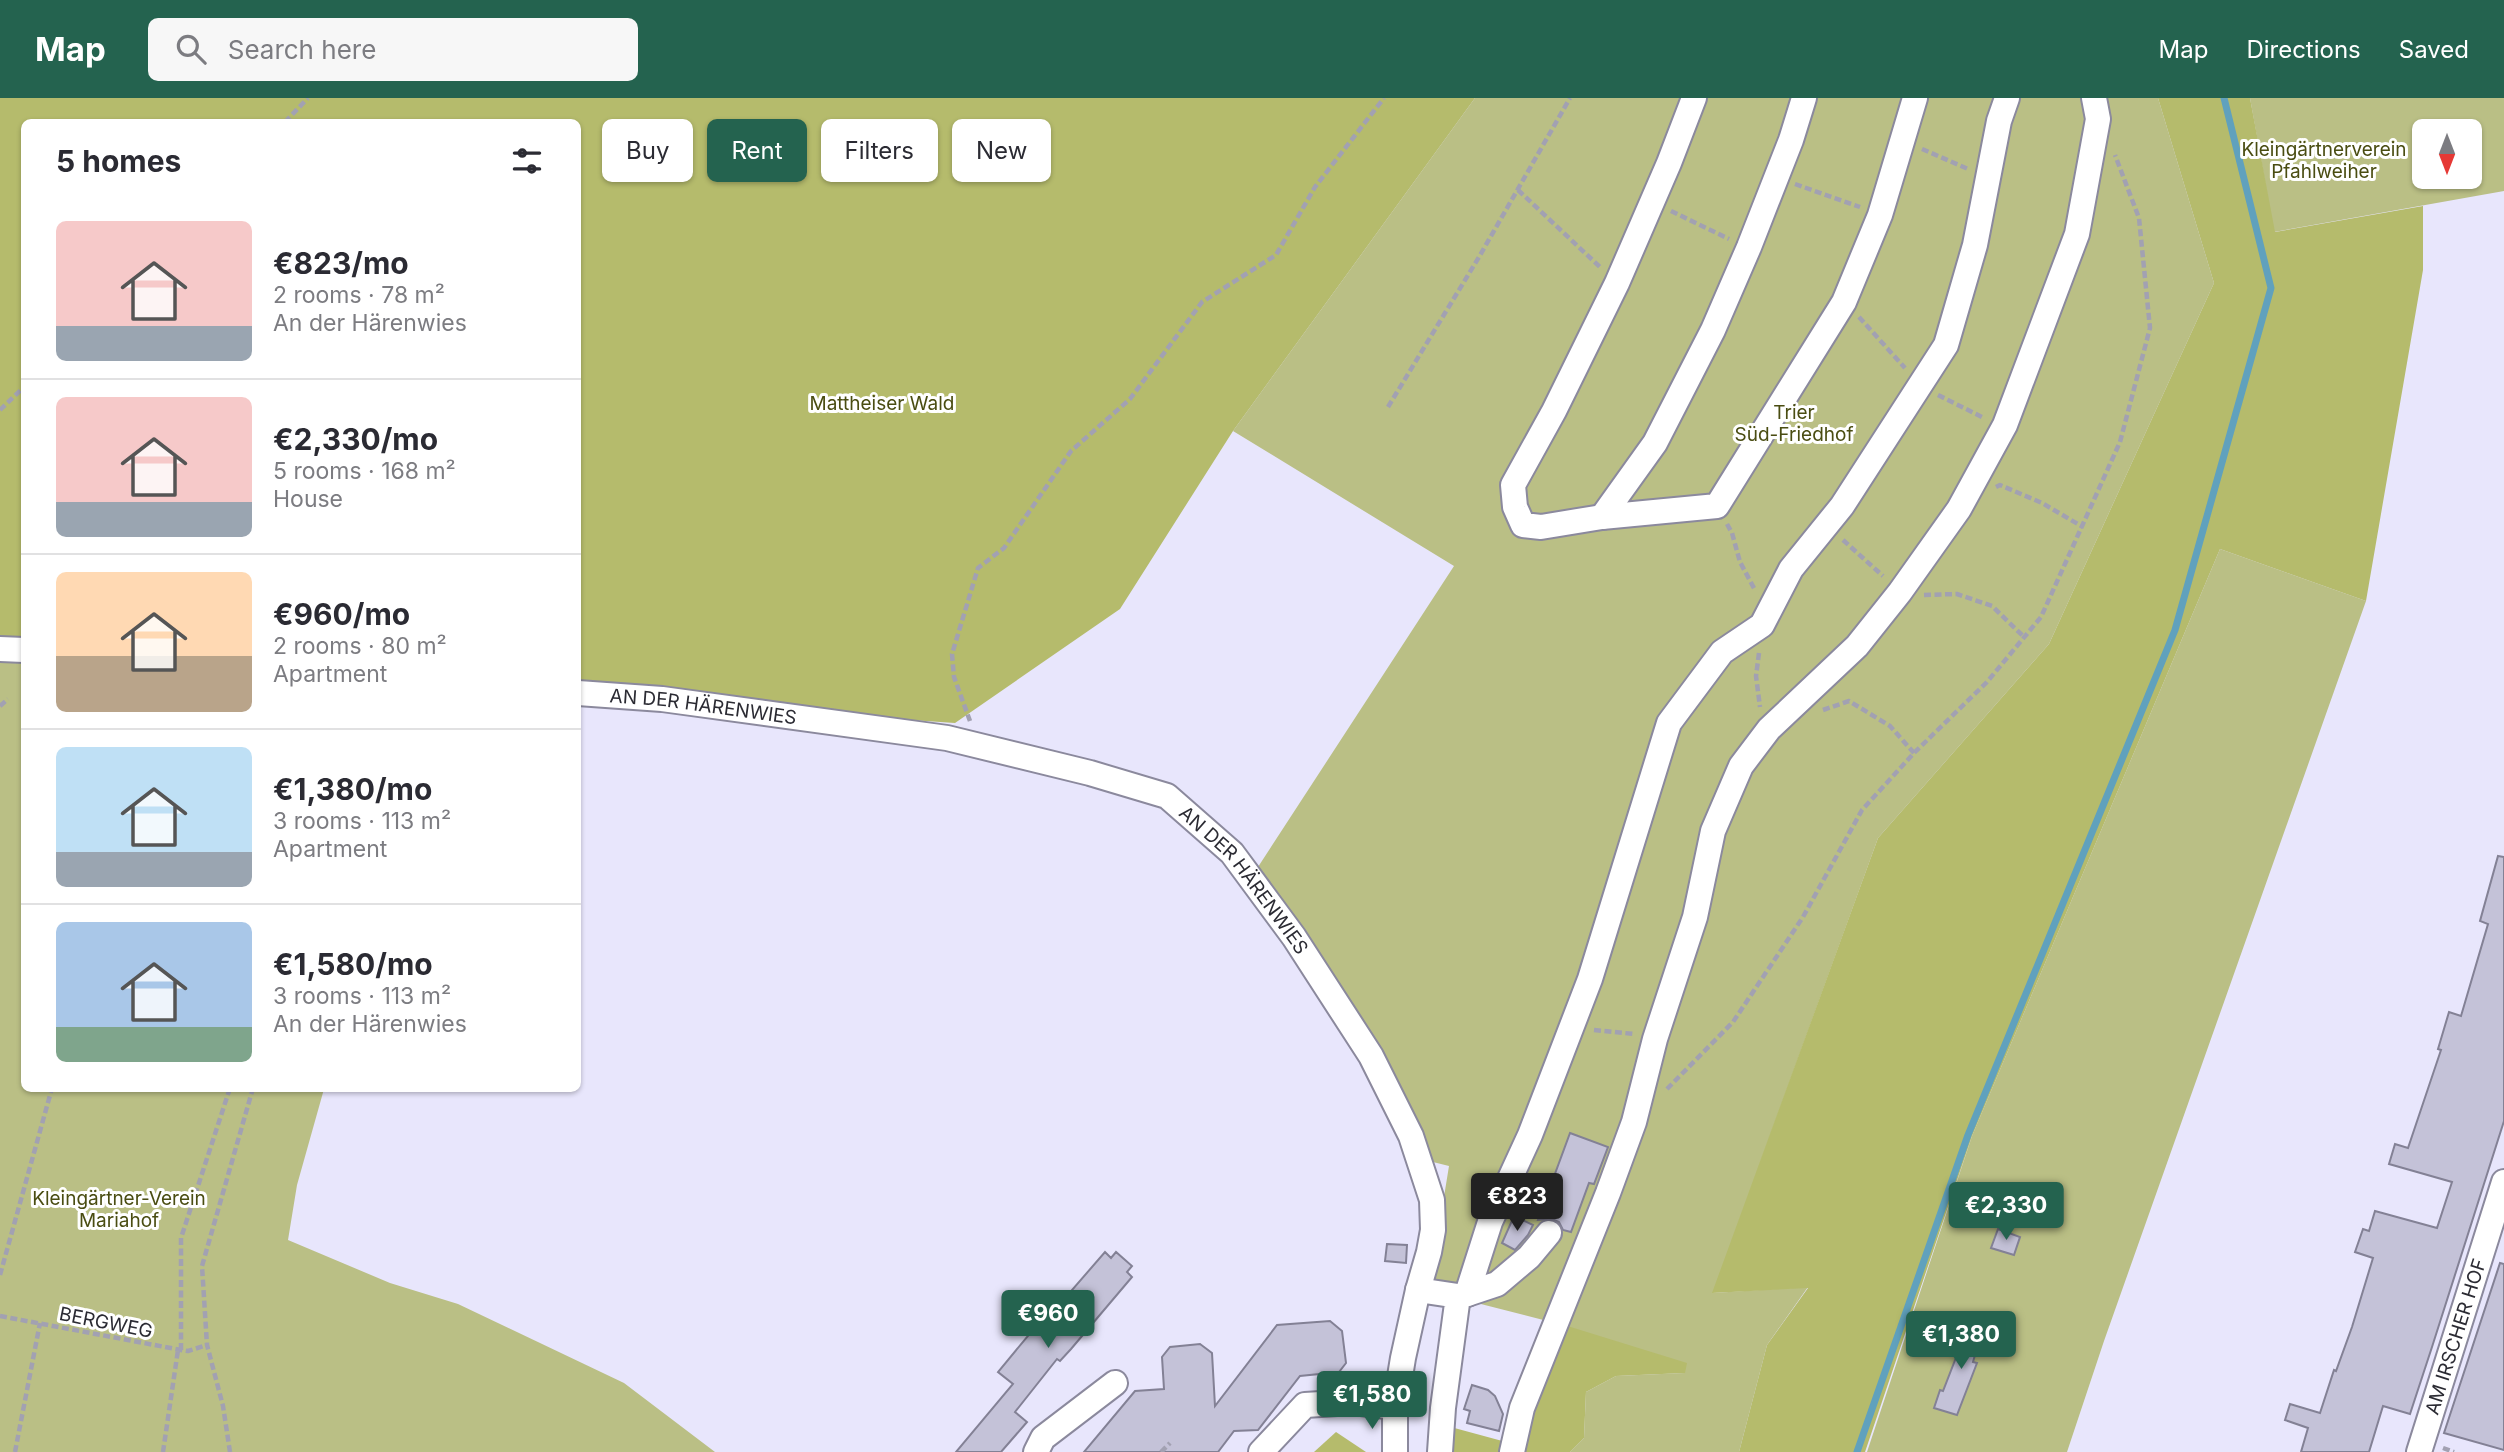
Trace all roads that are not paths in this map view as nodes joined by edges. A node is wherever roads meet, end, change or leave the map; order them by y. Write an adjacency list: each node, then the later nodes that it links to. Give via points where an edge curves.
1 (1694, 98): 6 (street, via 1617,283 1514,485 1515,507 1523,525 1541,527)
2 (1804, 98): 6 (street, via 1713,330 1655,443)
3 (1915, 98): 6 (street, via 1880,215 1843,302 1717,506)
4 (2007, 98): 13 (street, via 1975,245 1946,345 1914,379 1842,506 1791,569 1762,625 1722,652 1669,723 1590,979)
5 (2096, 108): 20 (street, via 2077,234 2005,425 1959,509 1900,592 1857,646 1769,729 1741,766 1713,831 1695,917 1634,1122 1522,1408)
6 (1602, 517)
7 (0, 649): 8 (street)
8 (21, 650)
9 (581, 693): 12 (street, AN DER HÄRENWIES, via 662,699 947,738 1167,796 1232,853 1294,937 1371,1056 1411,1136 1432,1200 1429,1252)
10 (2504, 1182): 21 (street, AM IRSCHER HOF)
11 (1549, 1233): 13 (street, via 1497,1284)
12 (1418, 1290): 13 (street); 15 (street, AN DER HÄRENWIES)
13 (1462, 1295): 19 (street)
14 (1115, 1383): 16 (street, via 1044,1438)
15 (1395, 1407): 17 (street, via 1353,1402 1304,1405); 18 (street, AN DER HÄRENWIES)
16 (1035, 1452)
17 (1261, 1452)
18 (1395, 1452)
19 (1440, 1452)
20 (1512, 1452)
21 (2419, 1452)

